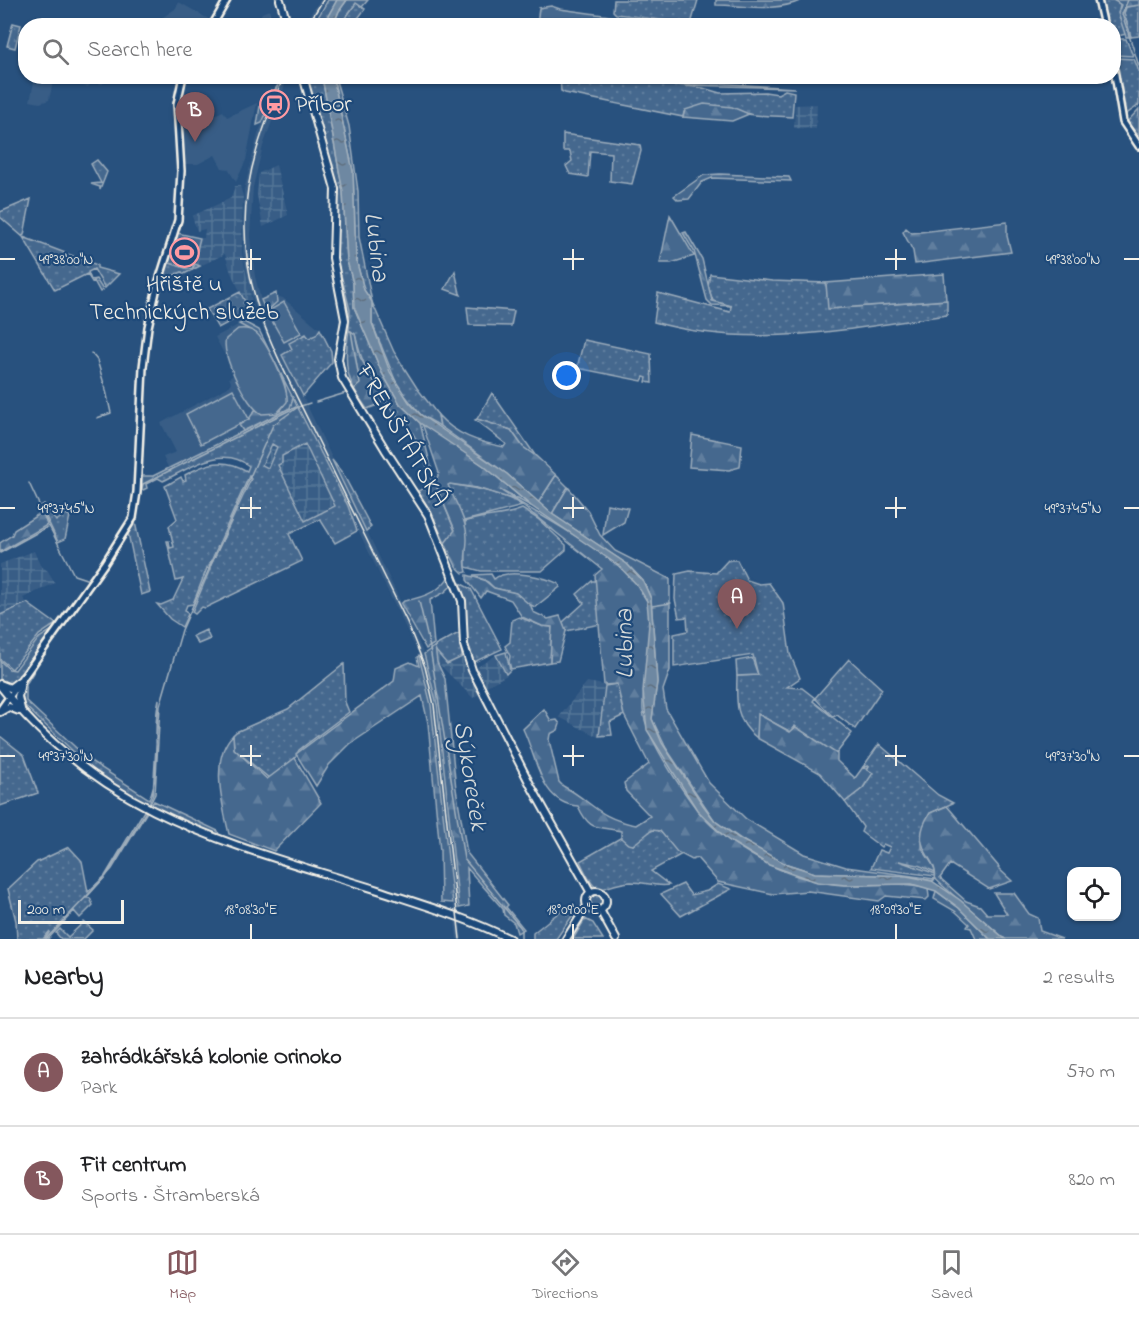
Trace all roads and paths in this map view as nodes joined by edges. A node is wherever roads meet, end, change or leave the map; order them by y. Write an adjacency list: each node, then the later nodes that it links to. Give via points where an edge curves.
1 (227, 0): 4 (street)
2 (280, 0): 5 (main road)
3 (1098, 0): 6 (street)
4 (217, 18)
5 (286, 18)
6 (1102, 18)
7 (181, 84): 11 (street, via 177,104 181,181 178,217 148,327 134,511 128,528 100,570)
8 (305, 84): 16 (main road, FRENŠTÁTSKÁ, via 334,181 332,251 345,320 338,359 349,393 425,508 462,601 464,645 472,670)
9 (1116, 84): 10 (street, via 1123,122)
10 (1139, 146)
11 (22, 678): 12 (main road, via 10,688); 13 (street); 15 (main road, via 18,698)
12 (0, 685): 13 (main road)
13 (9, 697): 14 (street); 15 (main road)
14 (0, 711): 15 (main road, via 10,707)
15 (22, 712): 19 (main road, via 92,774 156,814 215,839 440,910)
16 (591, 893): 17 (main road); 18 (main road, via 599,892 604,897 605,904)
17 (588, 906): 18 (main road); 20 (main road)
18 (600, 910): 21 (main road)
19 (510, 939)
20 (566, 939)
21 (616, 939)

